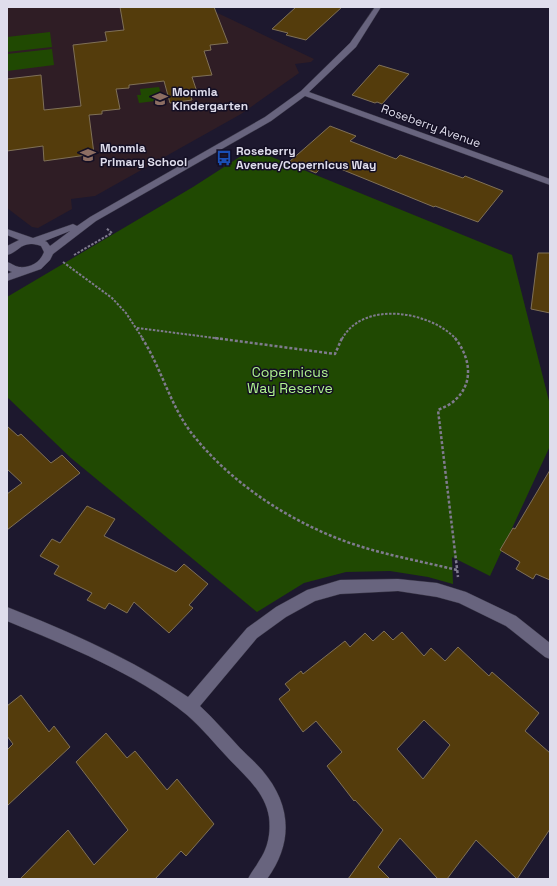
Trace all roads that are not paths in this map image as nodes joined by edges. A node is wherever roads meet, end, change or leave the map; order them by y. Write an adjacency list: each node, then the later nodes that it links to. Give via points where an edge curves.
1 (378, 7): 2 (street, via 353,46)
2 (304, 93): 3 (street, Roseberry Avenue); 4 (street, via 268,119)
3 (550, 182)
4 (93, 219): 6 (street); 8 (street)
5 (7, 232): 6 (street)
6 (32, 241): 7 (street, via 18,244); 8 (street, via 44,244)
7 (7, 252)
8 (49, 252): 10 (street, via 45,261)
9 (7, 265): 10 (street, via 14,269)
10 (26, 270): 11 (street)
11 (7, 278)
12 (7, 614): 14 (street, via 136,672)
13 (550, 652): 14 (street, via 511,621 461,597 437,590 398,585 340,588 312,595 281,612 252,633)
14 (189, 707): 15 (street, via 260,780 274,802 279,827 276,848)
15 (257, 879)

